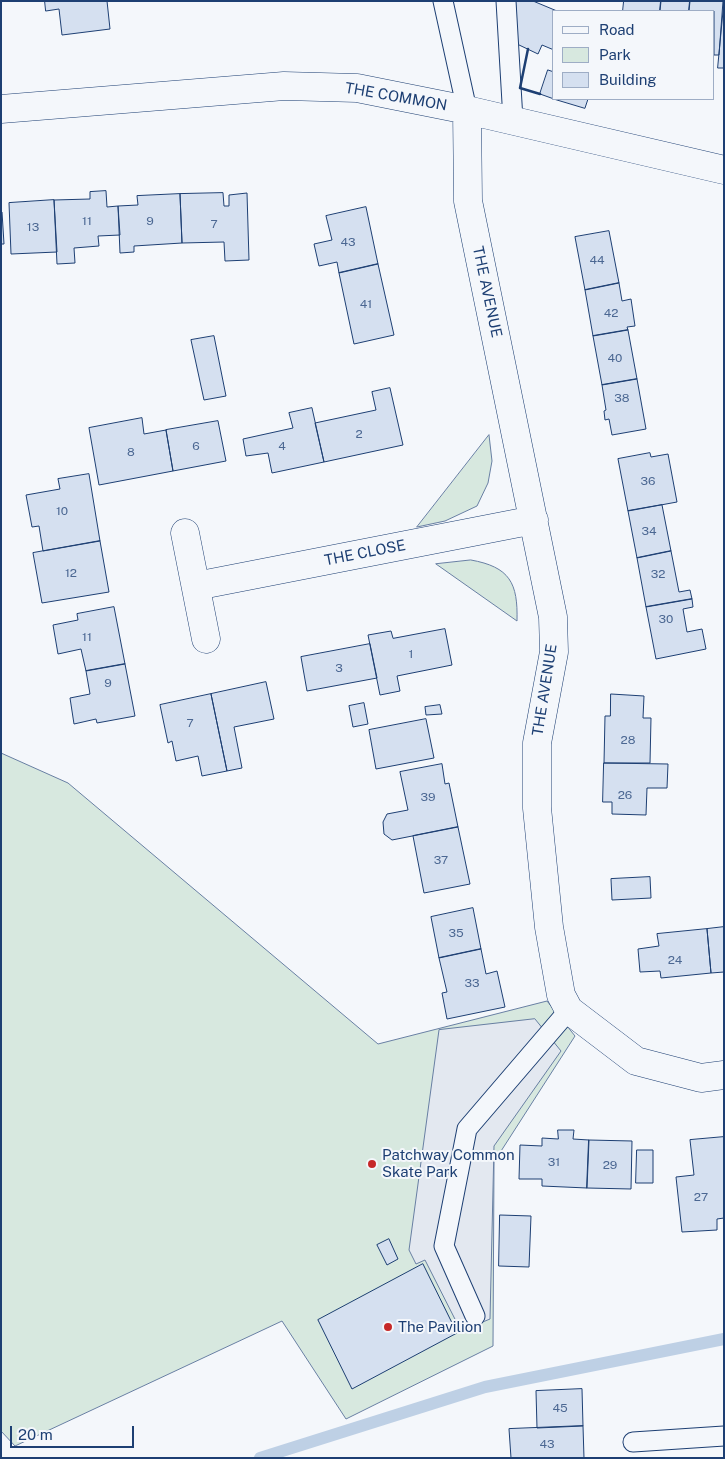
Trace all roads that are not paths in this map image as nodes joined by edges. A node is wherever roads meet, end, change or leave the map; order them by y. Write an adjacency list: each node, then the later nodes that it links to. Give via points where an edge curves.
1 (443, 1): 4 (lane)
2 (506, 1): 5 (lane)
3 (1, 109): 4 (street, THE COMMON, via 284,86 357,88)
4 (467, 110): 5 (street, THE COMMON); 7 (street, THE AVENUE, via 468,202)
5 (513, 120): 6 (street, THE COMMON)
6 (724, 170)
7 (534, 520): 9 (street, THE CLOSE); 11 (street, THE AVENUE, via 553,617 554,652 537,743 537,808 549,927 561,995)
8 (185, 533): 9 (street)
9 (196, 586): 10 (street)
10 (206, 639)
11 (569, 1010): 12 (street, via 636,1061 701,1078); 13 (lane, via 466,1129 444,1246)
12 (724, 1075)
13 (475, 1316)
14 (724, 1436): 15 (lane)
15 (633, 1442)

